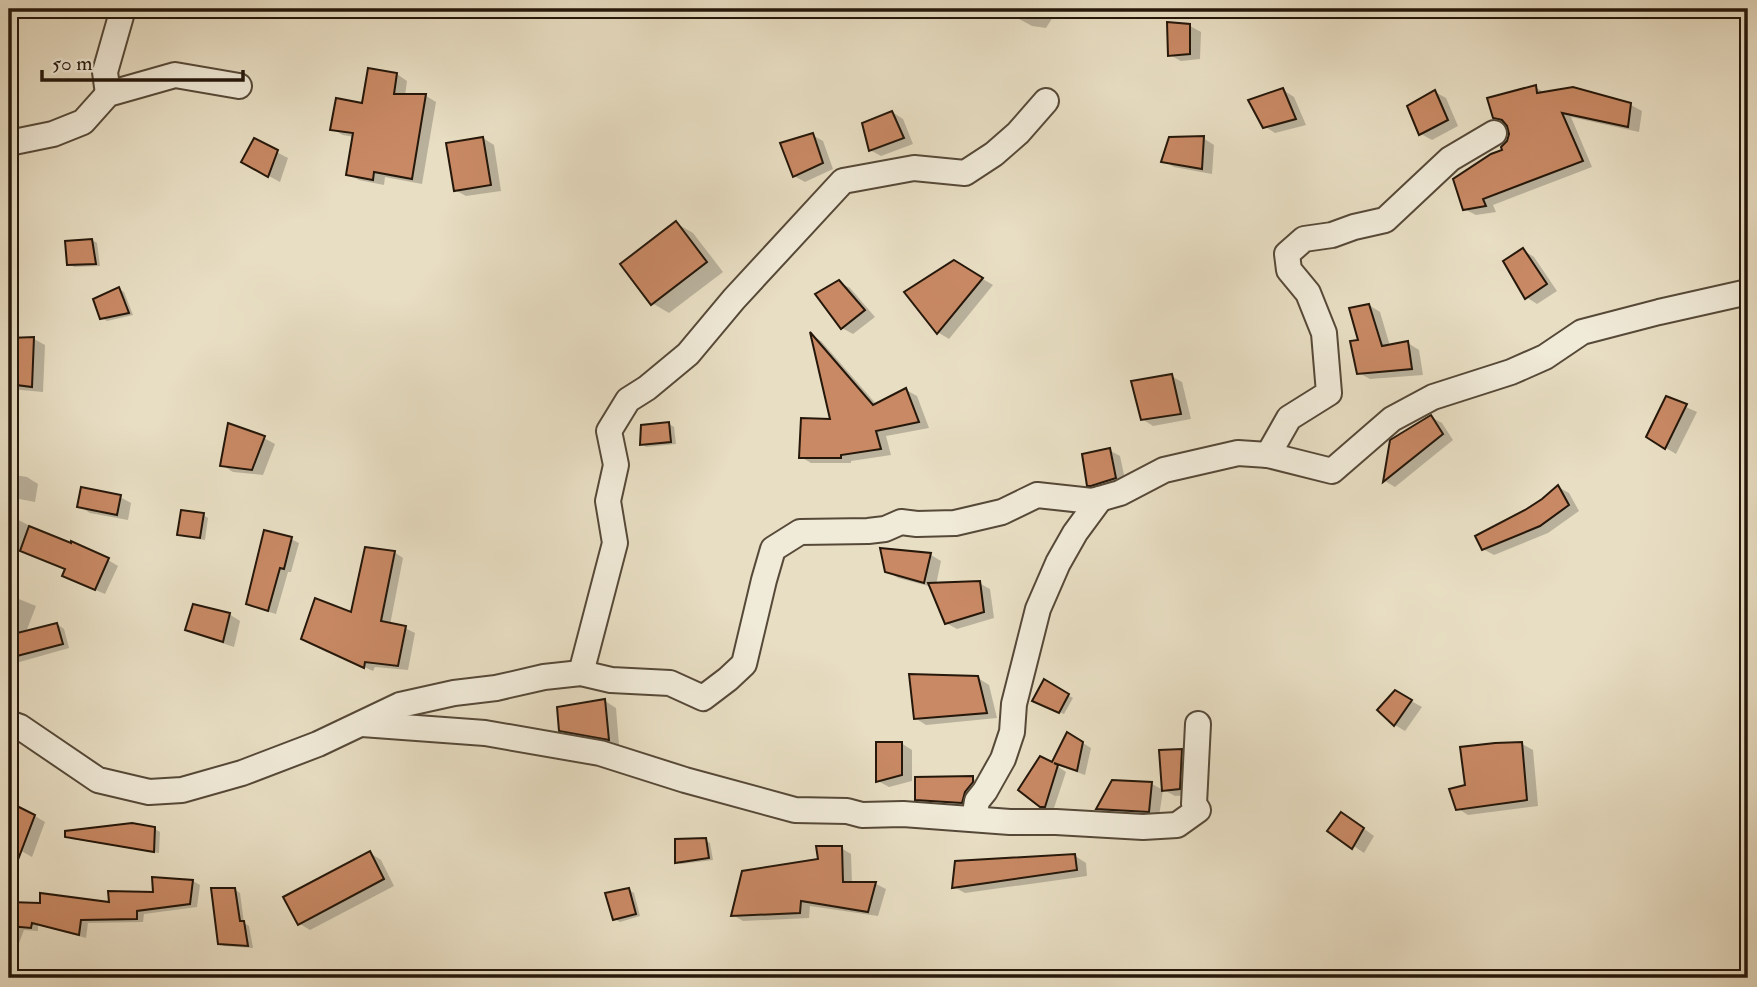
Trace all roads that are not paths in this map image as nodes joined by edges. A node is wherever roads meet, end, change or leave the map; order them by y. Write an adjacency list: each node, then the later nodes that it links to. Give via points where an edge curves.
1 (123, 9): 3 (street, via 105,72)
2 (239, 86): 3 (street, via 175,75)
3 (108, 94): 6 (street, via 83,122)
4 (1046, 101): 10 (street, via 1018,133 965,173 914,168 843,181 688,354 628,400 609,431 616,465 608,501 615,543)
5 (1494, 134): 8 (street, via 1450,159 1385,220 1304,239 1287,254 1289,270 1308,293 1324,332 1329,394 1289,418)
6 (9, 143)
7 (1748, 292): 8 (street, via 1582,332 1545,357 1433,397 1392,419 1332,471)
8 (1268, 456): 9 (street, via 1238,453 1164,470 1120,494)
9 (1100, 499): 10 (street, via 1037,495 1002,512 955,523 901,522 868,531 800,533 773,549 744,664 703,698 670,683 611,680); 14 (street, via 1058,563 1038,609 1014,704 1013,732 1003,759 977,801)
10 (581, 673): 12 (street, via 400,705)
11 (9, 723): 12 (street, via 98,780 149,792 182,790 242,773)
12 (361, 724): 14 (street, via 485,733 600,753 795,810)
13 (1198, 724): 14 (street, via 1194,804 1198,810 1177,825)
14 (974, 819)

